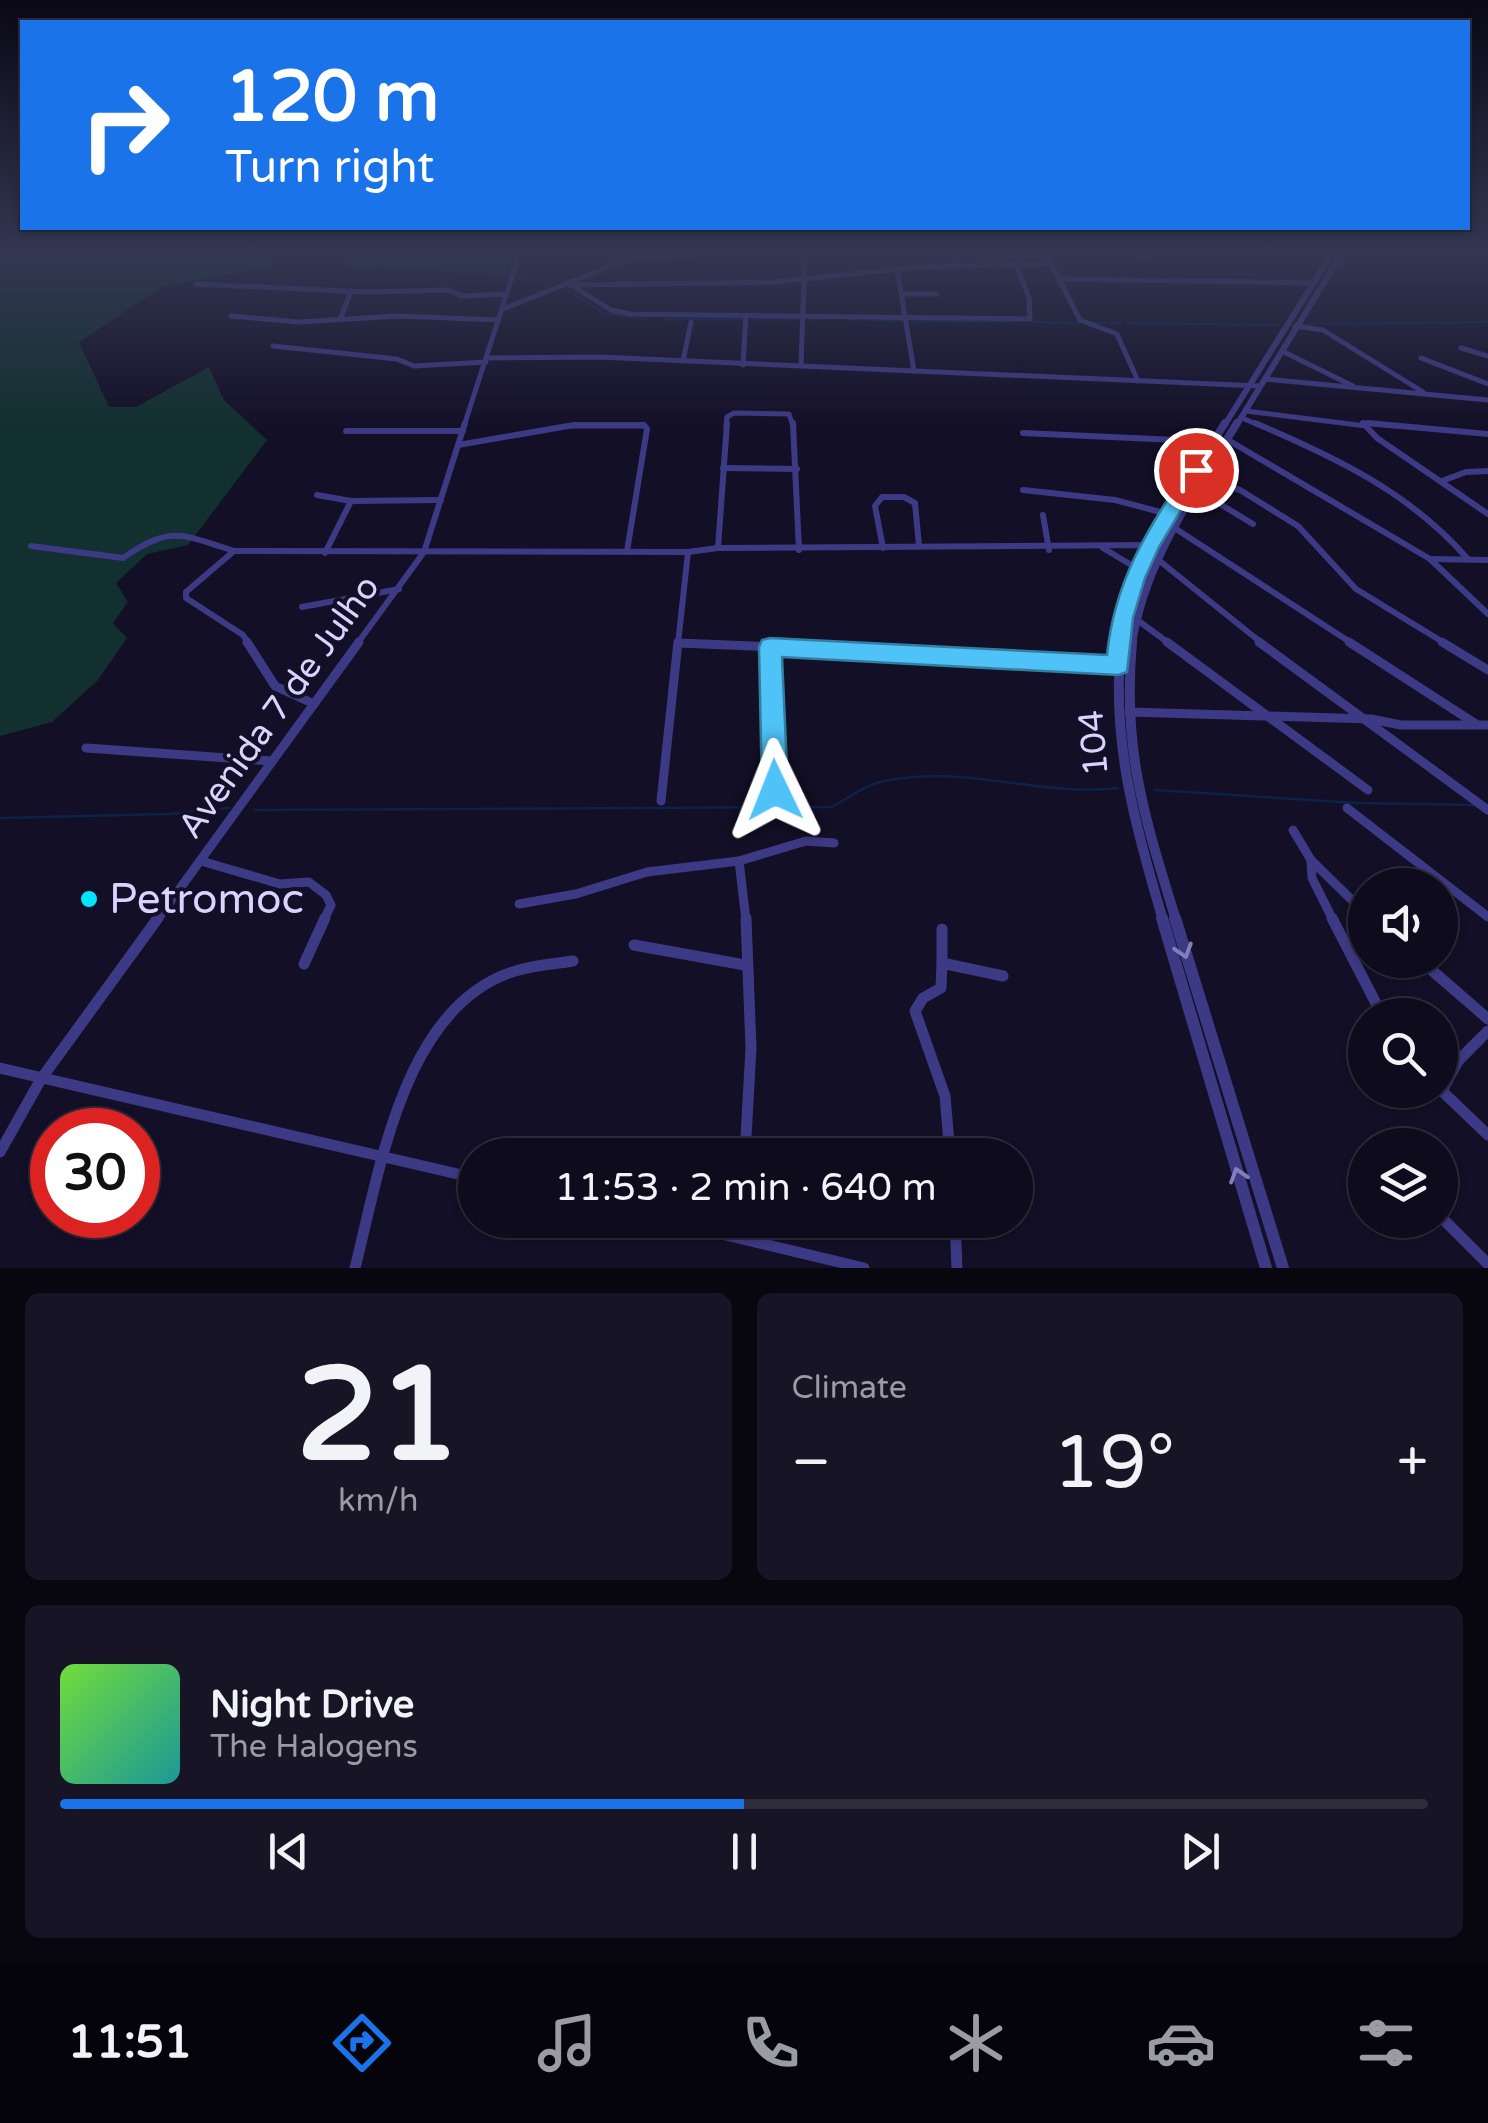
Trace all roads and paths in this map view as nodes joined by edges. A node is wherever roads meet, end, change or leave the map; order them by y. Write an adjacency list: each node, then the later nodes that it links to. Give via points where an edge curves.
1 (343, 311): 14 (street)
2 (501, 311): 15 (street, Avenida 7 de Julho)
3 (618, 311): 10 (street)
4 (804, 311): 12 (street)
5 (905, 311): 13 (street)
6 (1030, 311): 13 (street, via 1030,320)
7 (1077, 311): 28 (street, via 1085,324 1117,334)
8 (1299, 311): 17 (street, 104)
9 (1300, 311): 17 (street)
10 (746, 315): 12 (street); 25 (street)
11 (231, 316): 14 (street)
12 (804, 316): 13 (street); 26 (street)
13 (906, 318): 27 (street)
14 (340, 320): 15 (street)
15 (499, 320): 23 (street, Avenida 7 de Julho)
16 (691, 322): 24 (street)
17 (1291, 325): 20 (street); 29 (street, 104); 32 (street, via 1325,331)
18 (273, 346): 23 (street, via 414,366)
19 (1461, 348): 21 (street)
20 (1282, 351): 29 (street); 31 (street)
21 (1488, 356)
22 (1421, 358): 30 (street)
23 (487, 360): 24 (street); 37 (street, Avenida 7 de Julho)
24 (683, 362): 25 (street)
25 (743, 364): 26 (street)
26 (801, 366): 27 (street)
27 (914, 372): 28 (street)
28 (1138, 382): 29 (street)
29 (1258, 384): 31 (street); 34 (street); 41 (street, 104)
30 (1488, 384)
31 (1357, 388): 32 (street)
32 (1427, 394): 33 (street)
33 (1488, 400)
34 (1244, 415): 35 (street); 41 (street); 70 (street, via 1397,495)
35 (1362, 423): 39 (street); 46 (street)
36 (346, 431): 37 (street)
37 (463, 431): 40 (street, Avenida 7 de Julho)
38 (1024, 433): 41 (street)
39 (1488, 434)
40 (458, 444): 50 (street, Avenida 7 de Julho); 64 (street, via 574,426 644,425)
41 (1220, 445): 45 (street); 52 (street, 104); 71 (street)
42 (724, 468): 43 (street); 43 (street, via 727,417 780,413 792,418); 60 (street)
43 (798, 470): 62 (street)
44 (1488, 471): 46 (street)
45 (1204, 480): 48 (street); 81 (street, via 1240,490 1298,526 1356,589)
46 (1442, 482): 53 (street)
47 (1024, 490): 52 (street, via 1115,500)
48 (1196, 490): 55 (street); 56 (street)
49 (317, 496): 51 (street)
50 (441, 500): 51 (street); 68 (street, Avenida 7 de Julho)
51 (351, 501): 67 (street)
52 (1168, 514): 65 (street, 104)
53 (1488, 514)
54 (1043, 515): 63 (street)
55 (1254, 524)
56 (1174, 527): 65 (street); 86 (street)
57 (31, 546): 66 (street, via 123,558 154,536 182,535)
58 (919, 546): 61 (street); 61 (street, via 915,503 890,496 875,506); 63 (street)
59 (1100, 546): 63 (street); 65 (street); 73 (street)
60 (718, 548): 62 (street); 69 (street)
61 (883, 548): 62 (street)
62 (799, 550)
63 (1049, 550)
64 (627, 551): 68 (street); 69 (street)
65 (1155, 551): 73 (street, 104); 77 (street); 85 (street, via 1222,614)
66 (234, 552): 67 (street); 82 (street, via 186,598 243,635 275,686)
67 (325, 552): 68 (street)
68 (424, 552): 74 (street, Avenida 7 de Julho)
69 (688, 552): 78 (street)
70 (1467, 558): 71 (street); 72 (street)
71 (1430, 559): 76 (street)
72 (1488, 560)
73 (1138, 569): 80 (street, 104, via 1122,618)
74 (399, 589): 75 (street); 82 (street, Avenida 7 de Julho)
75 (302, 606)
76 (1488, 614)
77 (1136, 619): 80 (street); 84 (street)
78 (679, 643): 79 (street); 93 (street)
79 (770, 647): 80 (street); 90 (street)
80 (1124, 667): 83 (street); 92 (street, 104, via 1118,730)
81 (1488, 670)
82 (314, 704): 89 (street, Avenida 7 de Julho)
83 (1128, 712): 84 (street); 92 (street)
84 (1271, 716): 85 (street); 91 (street)
85 (1371, 719): 86 (street); 95 (street)
86 (1476, 724): 87 (street)
87 (1488, 725)
88 (86, 748): 89 (street)
89 (271, 761): 98 (street, Avenida 7 de Julho)
90 (775, 790)
91 (1368, 790)
92 (1132, 792): 101 (street)
93 (661, 801)
94 (1347, 808): 104 (street)
95 (1488, 810)
96 (1292, 830): 99 (street)
97 (834, 843): 100 (street, via 803,840)
98 (202, 860): 109 (street, via 291,886 309,882 326,895 330,906); 118 (street, Avenida 7 de Julho)
99 (1311, 860): 102 (street); 113 (street, via 1312,878)
100 (739, 861): 103 (street, via 646,872); 110 (street)
101 (1152, 868): 133 (street, one-way to 101); 134 (street, one-way to 134)
102 (1348, 896)
103 (519, 904)
104 (1488, 917)
105 (942, 929): 108 (street)
106 (634, 946): 110 (street)
107 (574, 961): 124 (street, via 516,970 469,994 449,1013 412,1070)
108 (942, 963): 111 (street); 122 (street, via 940,988 914,1011 944,1096)
109 (304, 964)
110 (746, 966): 121 (street)
111 (1002, 976)
112 (1441, 978): 114 (street)
113 (1373, 998)
114 (1488, 1019)
115 (1488, 1031): 116 (street)
116 (1458, 1061)
117 (0, 1068): 118 (street)
118 (41, 1078): 123 (street, Avenida 7 de Julho); 124 (street)
119 (1458, 1107): 120 (street)
120 (1488, 1134)
121 (747, 1138)
122 (948, 1138)
123 (0, 1152)
124 (384, 1158): 125 (street); 130 (street)
125 (458, 1174)
126 (1458, 1234): 129 (street)
127 (742, 1238): 131 (street)
128 (956, 1238): 132 (street)
129 (1488, 1264)
130 (355, 1268)
131 (864, 1268)
132 (957, 1268)
133 (1266, 1268)
134 (1282, 1268)

